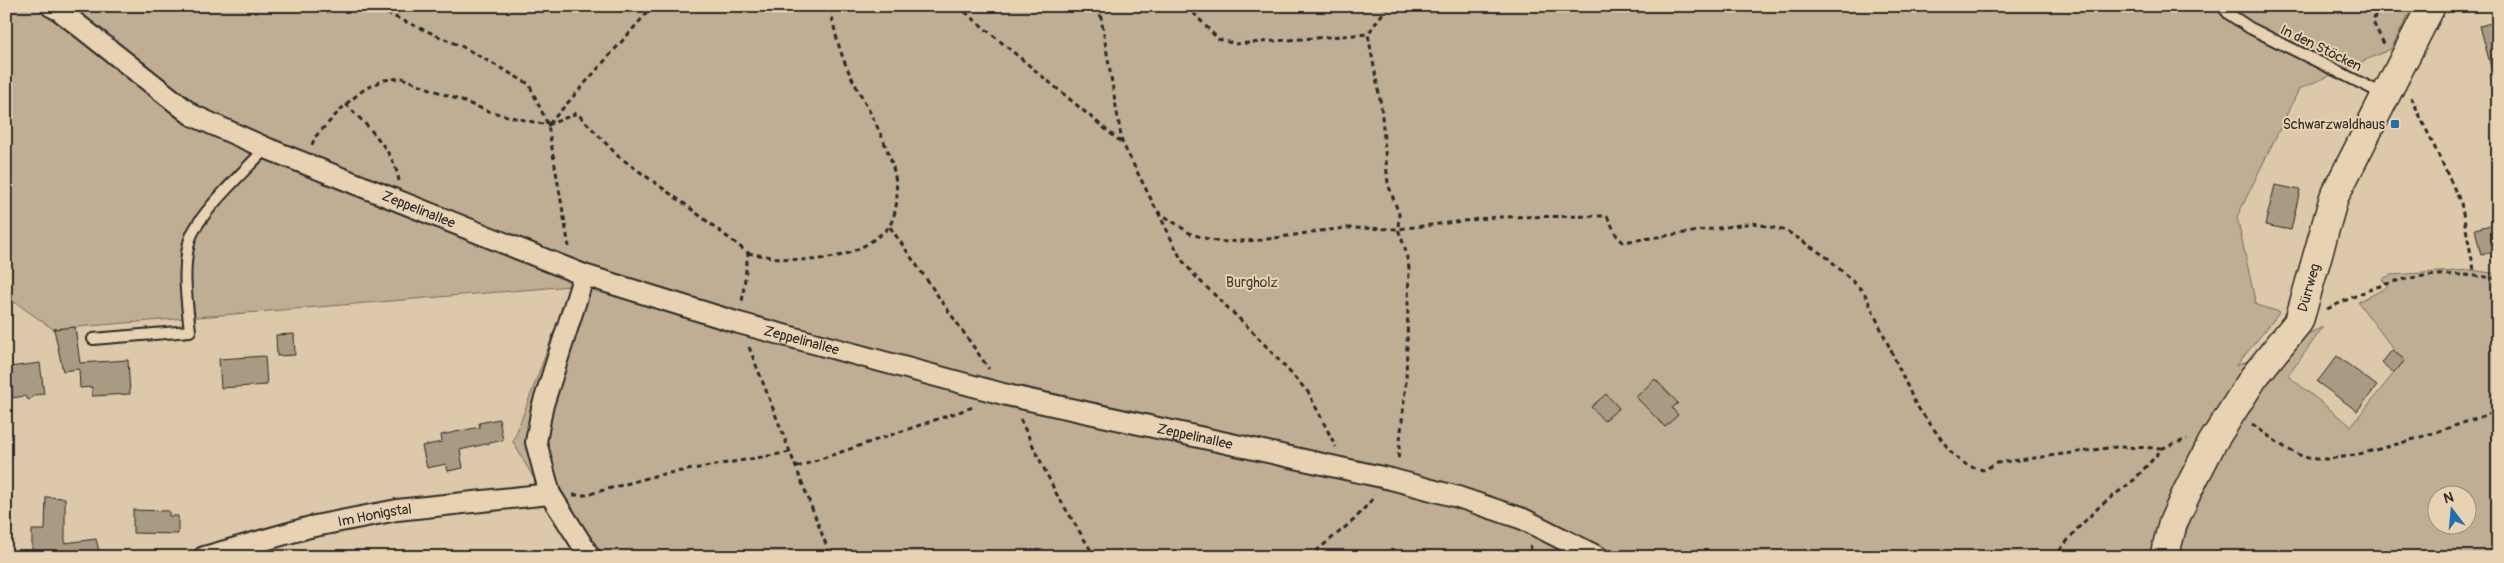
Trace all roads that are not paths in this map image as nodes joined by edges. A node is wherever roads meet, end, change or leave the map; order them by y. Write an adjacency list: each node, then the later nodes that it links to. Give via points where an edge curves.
1 (51, 6): 5 (street, Zeppelinallee, via 192,115)
2 (2222, 6): 4 (lane, In den Stöcken, via 2257,32)
3 (2431, 6): 4 (street, Dürrweg)
4 (2393, 84): 12 (street, Dürrweg, via 2334,197 2299,321 2254,377 2212,443 2177,515)
5 (266, 148): 6 (street, Zeppelinallee); 7 (lane, via 202,218 189,242 185,284 190,331)
6 (584, 275): 8 (street, via 542,408 536,442); 11 (street, Zeppelinallee, via 739,323 1007,395 1391,479 1458,497 1523,519)
7 (93, 339)
8 (550, 494): 9 (street, Im Honigstal, via 397,510 310,527); 10 (street)
9 (204, 557)
10 (590, 557)
11 (1598, 557)
12 (2164, 557)

